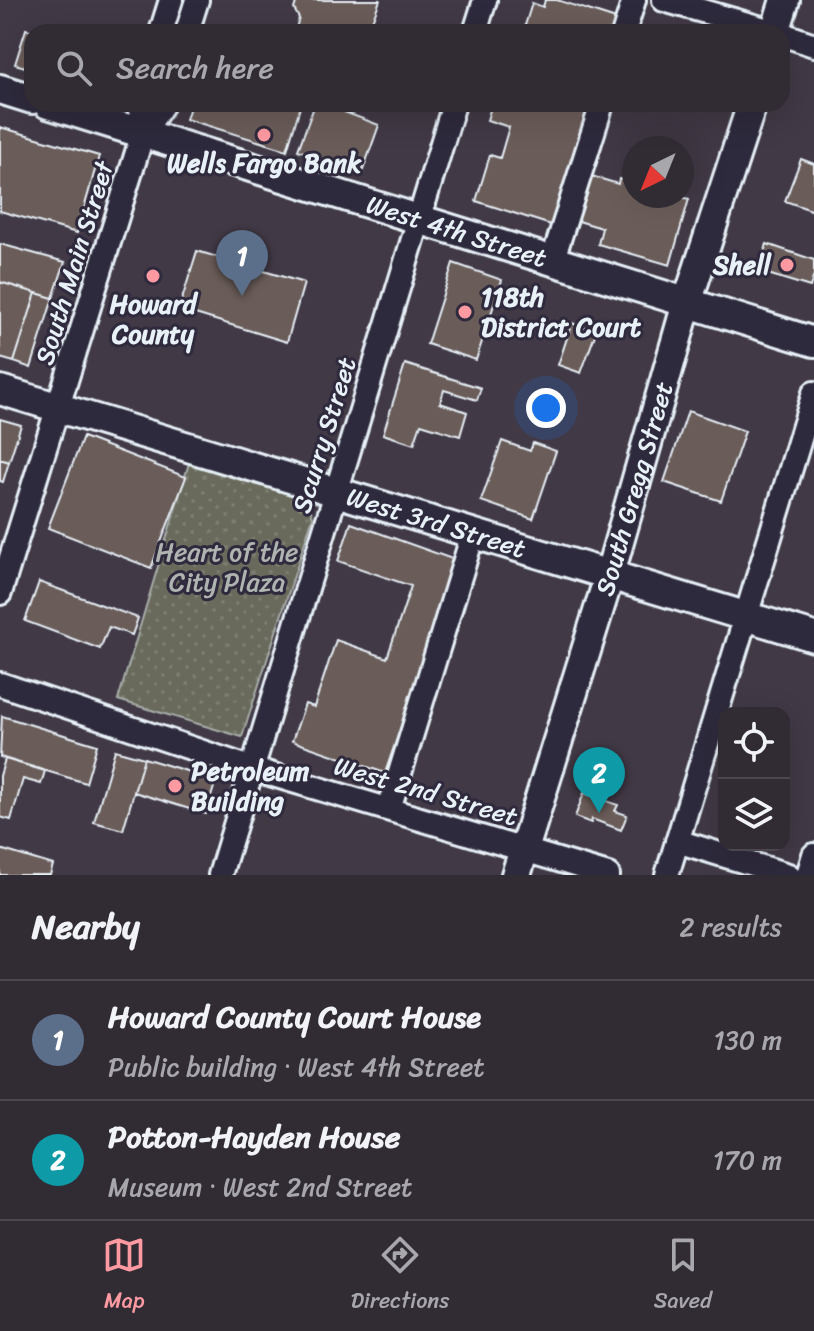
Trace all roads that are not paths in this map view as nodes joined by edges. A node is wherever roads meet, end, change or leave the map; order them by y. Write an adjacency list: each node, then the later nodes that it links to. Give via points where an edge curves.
1 (171, 0): 7 (street)
2 (197, 0): 8 (street)
3 (485, 0): 9 (street)
4 (634, 0): 10 (street)
5 (664, 0): 11 (street)
6 (785, 0): 12 (main road)
7 (164, 24)
8 (190, 24)
9 (478, 24)
10 (626, 24)
11 (747, 24)
12 (778, 24)
13 (790, 37): 14 (street)
14 (814, 45)
15 (0, 89): 16 (main road)
16 (24, 96)
17 (74, 112): 23 (main road, West 4th Street)
18 (141, 112): 23 (street, South Main Street)
19 (157, 112): 23 (street, South Main Street)
20 (452, 112): 24 (street, Scurry Street)
21 (599, 112): 25 (street)
22 (749, 112): 26 (main road, South Gregg Street)
23 (143, 133): 24 (main road, West 4th Street); 30 (street, South Main Street)
24 (419, 221): 25 (main road, West 4th Street); 31 (street, Scurry Street)
25 (552, 262): 26 (main road, West 4th Street)
26 (687, 303): 27 (main road, West 4th Street); 33 (main road, South Gregg Street)
27 (814, 342)
28 (0, 390): 30 (main road, West 3rd Street)
29 (814, 393): 35 (street)
30 (58, 408): 31 (main road, West 3rd Street); 34 (street, South Main Street)
31 (337, 491): 32 (main road, West 3rd Street); 38 (street, Scurry Street)
32 (473, 534): 33 (main road, West 3rd Street); 39 (street)
33 (609, 577): 35 (main road, West 3rd Street); 42 (main road, South Gregg Street)
34 (0, 593)
35 (746, 617): 36 (main road, West 3rd Street); 40 (street)
36 (814, 637)
37 (0, 684): 38 (street, West 2nd Street)
38 (253, 769): 39 (street, West 2nd Street); 43 (street, Scurry Street)
39 (389, 809): 42 (street, West 2nd Street)
40 (677, 841): 45 (street); 46 (street)
41 (814, 855): 47 (street)
42 (520, 862): 44 (street, West 2nd Street)
43 (220, 875)
44 (608, 875)
45 (667, 875)
46 (788, 875)
47 (808, 875)

